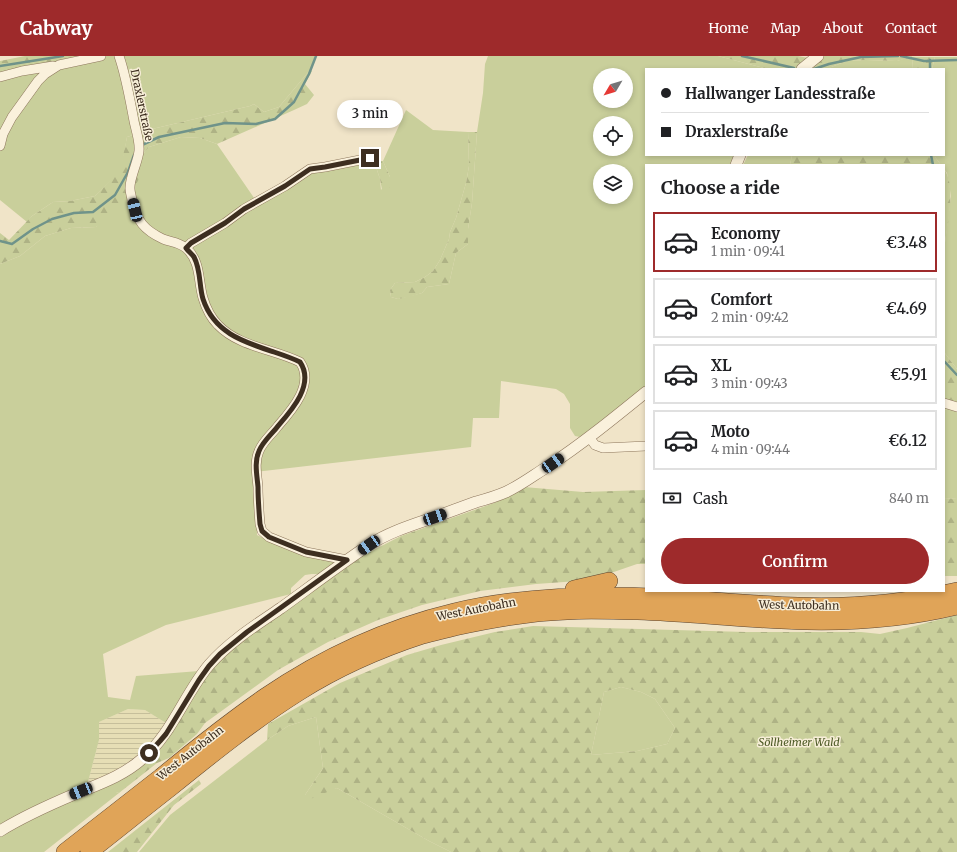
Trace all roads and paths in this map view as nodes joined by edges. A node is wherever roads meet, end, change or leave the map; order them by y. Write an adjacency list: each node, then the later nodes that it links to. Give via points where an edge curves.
1 (101, 56): 4 (street)
2 (119, 56): 9 (street, Draxlerstraße, via 139,147 129,188 138,219 154,234)
3 (818, 56): 5 (street)
4 (59, 65): 6 (street); 7 (street, via 45,74 12,117)
5 (803, 68)
6 (0, 77)
7 (0, 146)
8 (370, 158): 9 (street, via 310,169)
9 (186, 248): 15 (street, via 197,264 203,298 218,325 249,344 300,362 305,372 301,394 268,437 256,461 262,531 269,537 306,552)
10 (645, 393): 13 (street)
11 (945, 403): 12 (street)
12 (957, 407)
13 (589, 438): 14 (street, via 603,448); 15 (street, via 508,491 400,529)
14 (645, 446)
15 (347, 560): 22 (street, via 247,632 215,659 160,741 132,768 33,812)
16 (609, 581): 20 (highway, via 563,590)
17 (957, 583): 18 (highway)
18 (945, 584)
19 (957, 591): 20 (highway, West Autobahn, via 880,604 820,606 615,596)
20 (551, 597): 23 (highway, West Autobahn, via 513,600 455,611 382,635 333,657 267,696 236,718)
21 (957, 606): 24 (highway, West Autobahn, via 907,616 848,621 806,621 646,611 567,611 483,621 426,634 368,656 300,692 232,738)
22 (0, 831)
23 (65, 852)
24 (89, 852)

